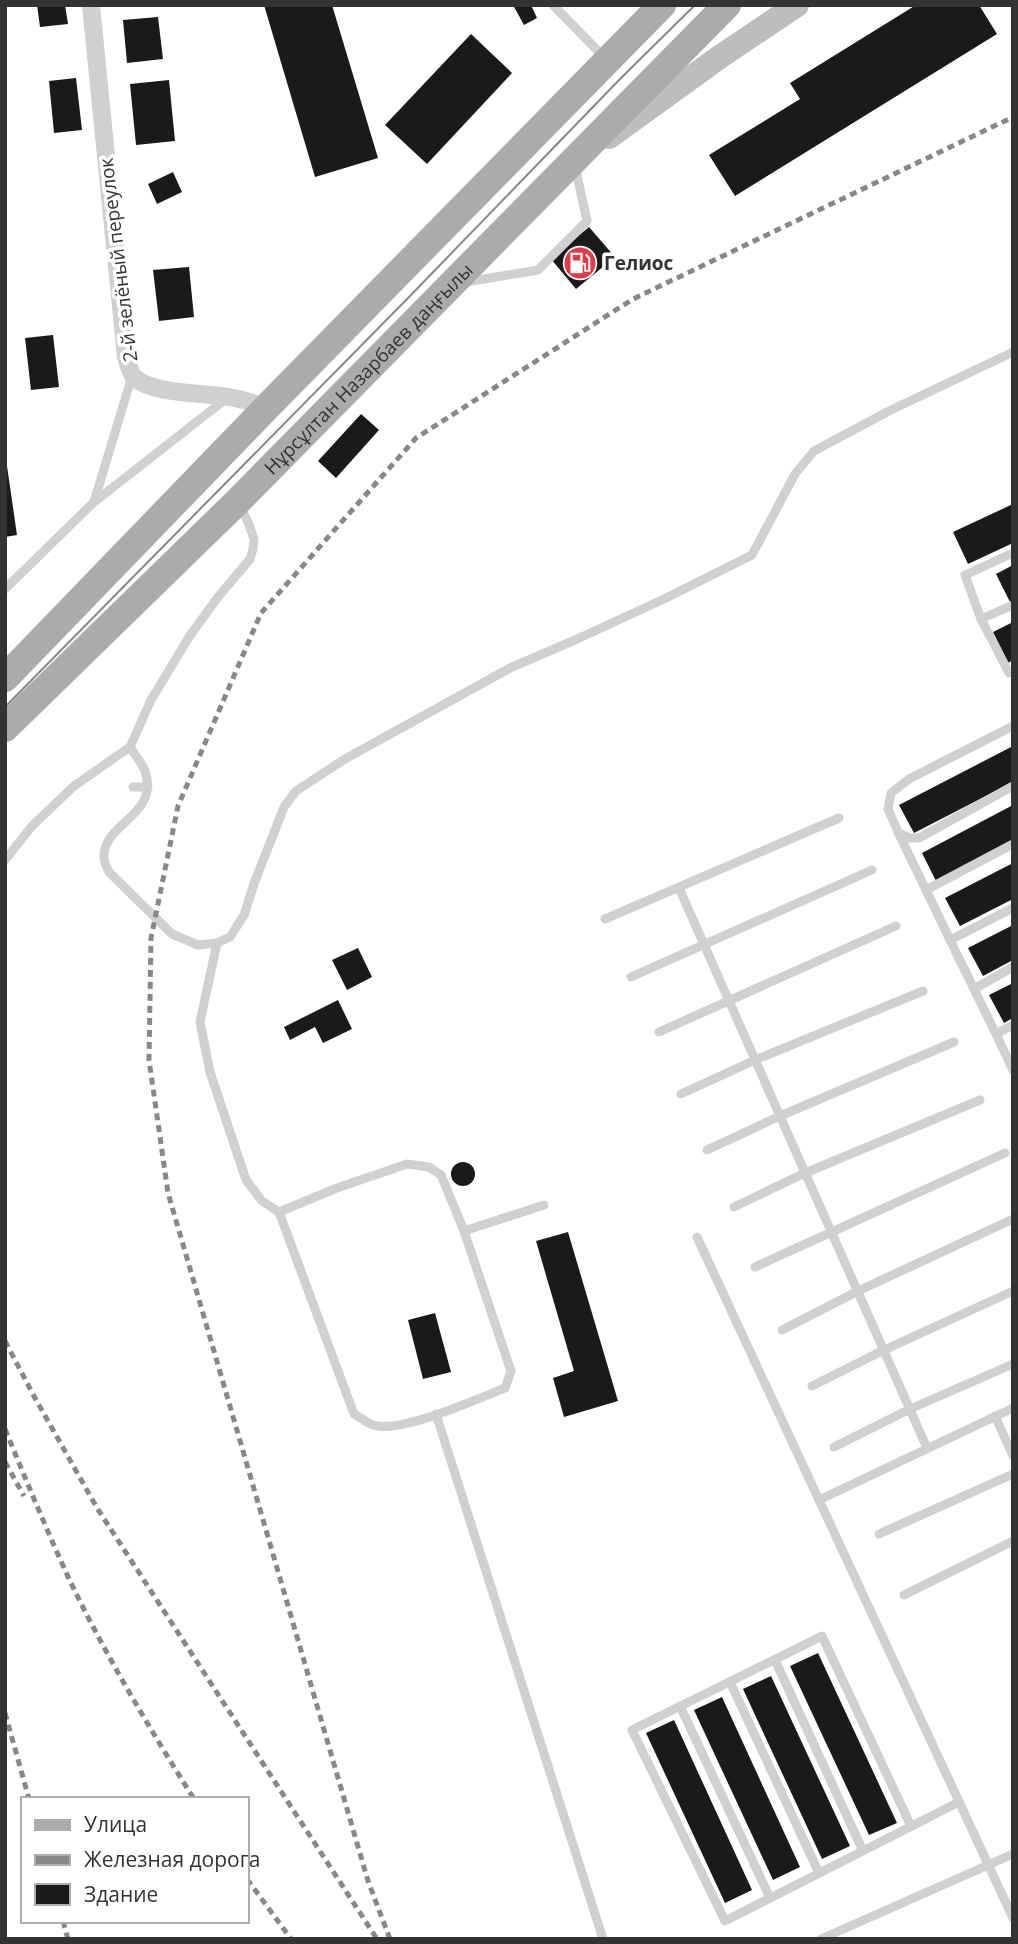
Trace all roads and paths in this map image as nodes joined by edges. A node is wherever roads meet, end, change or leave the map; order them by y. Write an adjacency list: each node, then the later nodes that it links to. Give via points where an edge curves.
1 (91, 5): 10 (street, 2-й зелёный переулок)
2 (553, 5): 6 (lane)
3 (662, 5): 6 (main road)
4 (727, 5): 7 (main road, Нұрсұлтан Назарбаев даңғылы)
5 (797, 5): 7 (main road)
6 (608, 61): 12 (main road)
7 (574, 162): 8 (main road, Нұрсұлтан Назарбаев даңғылы); 8 (lane, via 587,222 538,270)
8 (450, 285): 13 (main road, Нұрсұлтан Назарбаев даңғылы)
9 (1013, 352): 38 (lane, via 814,451 795,474 752,555 510,668 345,759 296,792 284,807 244,915 230,937)
10 (132, 376): 11 (street, 2-й зелёный переулок, via 157,389); 14 (lane)
11 (228, 397): 12 (street, 2-й зелёный переулок); 14 (lane)
12 (266, 408): 20 (main road)
13 (237, 502): 22 (main road, Нұрсұлтан Назарбаев даңғылы); 23 (lane, via 254,539 250,559 189,637 151,700)
14 (93, 503): 16 (lane)
15 (1013, 553): 18 (lane, via 965,575)
16 (5, 589)
17 (1013, 605): 18 (lane)
18 (981, 619): 19 (lane)
19 (1012, 675)
20 (5, 678)
21 (1013, 726): 28 (lane, via 909,779 891,793 888,809)
22 (5, 728)
23 (130, 747): 26 (lane); 30 (lane, via 74,786)
24 (1013, 786): 28 (lane, via 919,838)
25 (133, 787): 26 (lane)
26 (148, 787): 38 (lane, via 143,804 106,843 103,858 108,872 172,934 198,946)
27 (839, 818): 32 (lane)
28 (898, 832): 33 (lane)
29 (1013, 844): 33 (lane)
30 (5, 860)
31 (872, 870): 39 (lane)
32 (679, 888): 35 (lane); 39 (lane)
33 (926, 890): 37 (lane)
34 (1013, 908): 37 (lane)
35 (604, 919)
36 (896, 926): 44 (lane)
37 (950, 940): 42 (lane)
38 (217, 943): 59 (lane, via 200,1022 210,1072 246,1180 262,1201)
39 (704, 943): 41 (lane); 44 (lane)
40 (1013, 967): 42 (lane)
41 (631, 977)
42 (974, 989): 47 (lane)
43 (923, 991): 49 (lane)
44 (729, 1001): 46 (lane); 49 (lane)
45 (1013, 1025): 47 (lane)
46 (659, 1032)
47 (996, 1034): 50 (lane)
48 (954, 1042): 53 (lane)
49 (755, 1060): 51 (lane); 53 (lane)
50 (1013, 1070)
51 (681, 1094)
52 (980, 1100): 56 (lane)
53 (780, 1116): 54 (lane); 56 (lane)
54 (707, 1150)
55 (1005, 1153): 62 (lane)
56 (805, 1173): 58 (lane); 62 (lane)
57 (544, 1205): 61 (lane)
58 (734, 1207)
59 (279, 1212): 61 (lane, via 407,1164 429,1167 441,1175); 73 (lane, via 354,1414 374,1426 398,1426)
60 (1013, 1219): 65 (lane)
61 (464, 1231): 73 (lane, via 512,1371 505,1388)
62 (832, 1233): 64 (lane); 65 (lane)
63 (698, 1237): 79 (lane)
64 (755, 1267)
65 (858, 1291): 67 (lane); 68 (lane)
66 (1013, 1291): 68 (lane)
67 (782, 1330)
68 (884, 1350): 70 (lane); 72 (lane)
69 (1013, 1363): 72 (lane)
70 (812, 1386)
71 (1013, 1408): 74 (lane)
72 (910, 1409): 75 (lane); 76 (lane)
73 (436, 1414): 94 (lane)
74 (995, 1416): 76 (lane); 77 (lane)
75 (834, 1447)
76 (927, 1448): 79 (lane)
77 (1013, 1456)
78 (1013, 1475): 80 (lane)
79 (819, 1500): 86 (lane)
80 (879, 1534)
81 (1013, 1541): 82 (lane)
82 (904, 1595)
83 (775, 1660): 84 (lane); 87 (lane, via 822,1636); 88 (lane)
84 (730, 1682): 85 (lane); 91 (lane)
85 (680, 1706): 92 (lane); 92 (lane, via 632,1730 725,1921)
86 (959, 1802): 87 (lane); 90 (lane)
87 (911, 1826): 88 (lane)
88 (863, 1851): 91 (lane)
89 (1013, 1854): 90 (lane)
90 (988, 1865): 93 (lane); 95 (lane)
91 (819, 1873): 92 (lane)
92 (770, 1898)
93 (1013, 1918)
94 (603, 1939)
95 (821, 1939)

